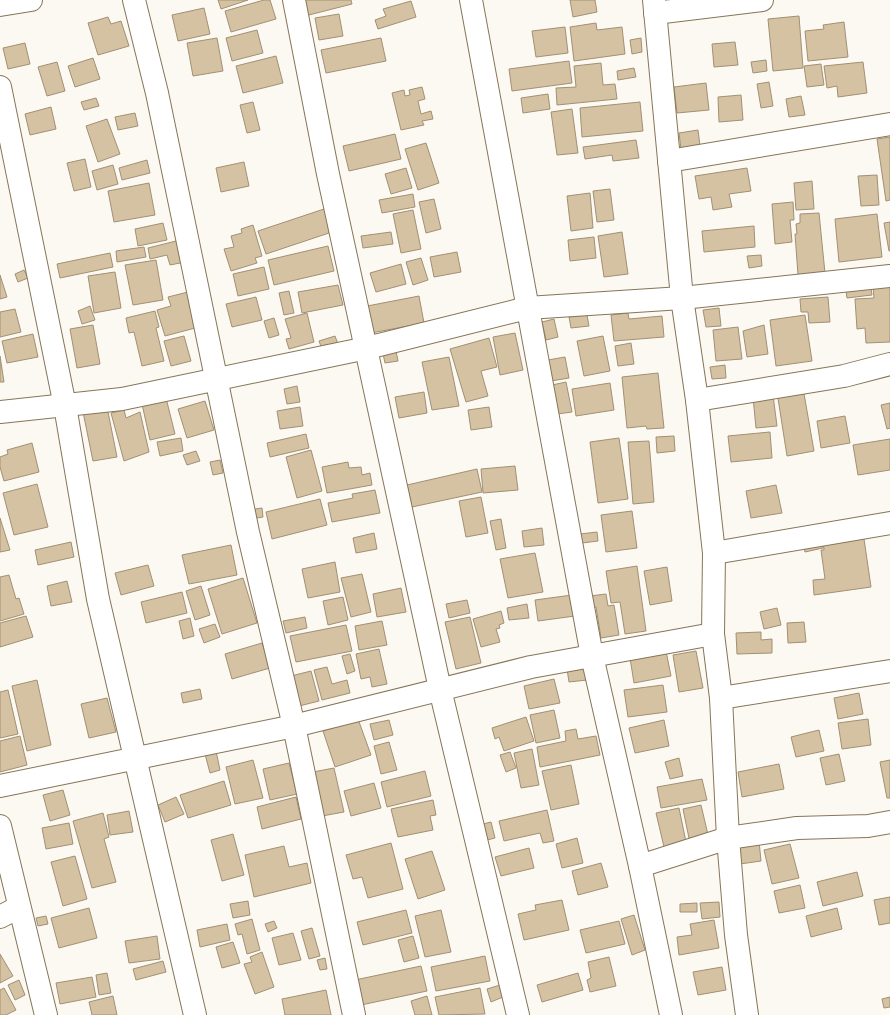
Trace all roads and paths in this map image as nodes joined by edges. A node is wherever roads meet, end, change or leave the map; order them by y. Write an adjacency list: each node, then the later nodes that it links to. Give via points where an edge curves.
1 (31, 0): 6 (street)
2 (134, 0): 16 (street, via 157,93)
3 (294, 0): 14 (street, via 328,174)
4 (471, 0): 13 (street)
5 (762, 0): 7 (street)
6 (0, 5)
7 (655, 6): 10 (street)
8 (0, 87): 18 (street)
9 (890, 124): 10 (street)
10 (669, 161): 12 (street)
11 (890, 276): 12 (street)
12 (682, 298): 13 (street); 17 (street)
13 (527, 308): 14 (street); 23 (street)
14 (367, 348): 16 (street); 25 (street)
15 (890, 364): 17 (street, via 844,376)
16 (217, 380): 18 (street, via 122,399); 27 (street, via 248,532)
17 (697, 400): 21 (street)
18 (65, 406): 19 (street); 28 (street, via 98,599)
19 (0, 412)
20 (890, 523): 21 (street)
21 (714, 553): 22 (street)
22 (713, 634): 23 (street); 26 (street)
23 (592, 656): 25 (street, via 531,667); 33 (street)
24 (890, 671): 26 (street)
25 (440, 689): 27 (street); 39 (street)
26 (721, 698): 32 (street)
27 (294, 726): 28 (street); 38 (street)
28 (134, 759): 29 (street); 37 (street)
29 (0, 786)
30 (890, 822): 32 (street, via 868,826 797,828)
31 (0, 826): 34 (street)
32 (728, 838): 33 (street); 41 (street, via 736,935)
33 (640, 866): 40 (street)
34 (20, 907): 35 (street); 36 (street)
35 (0, 917)
36 (46, 1015)
37 (195, 1015)
38 (354, 1015)
39 (518, 1015)
40 (671, 1015)
41 (747, 1015)

